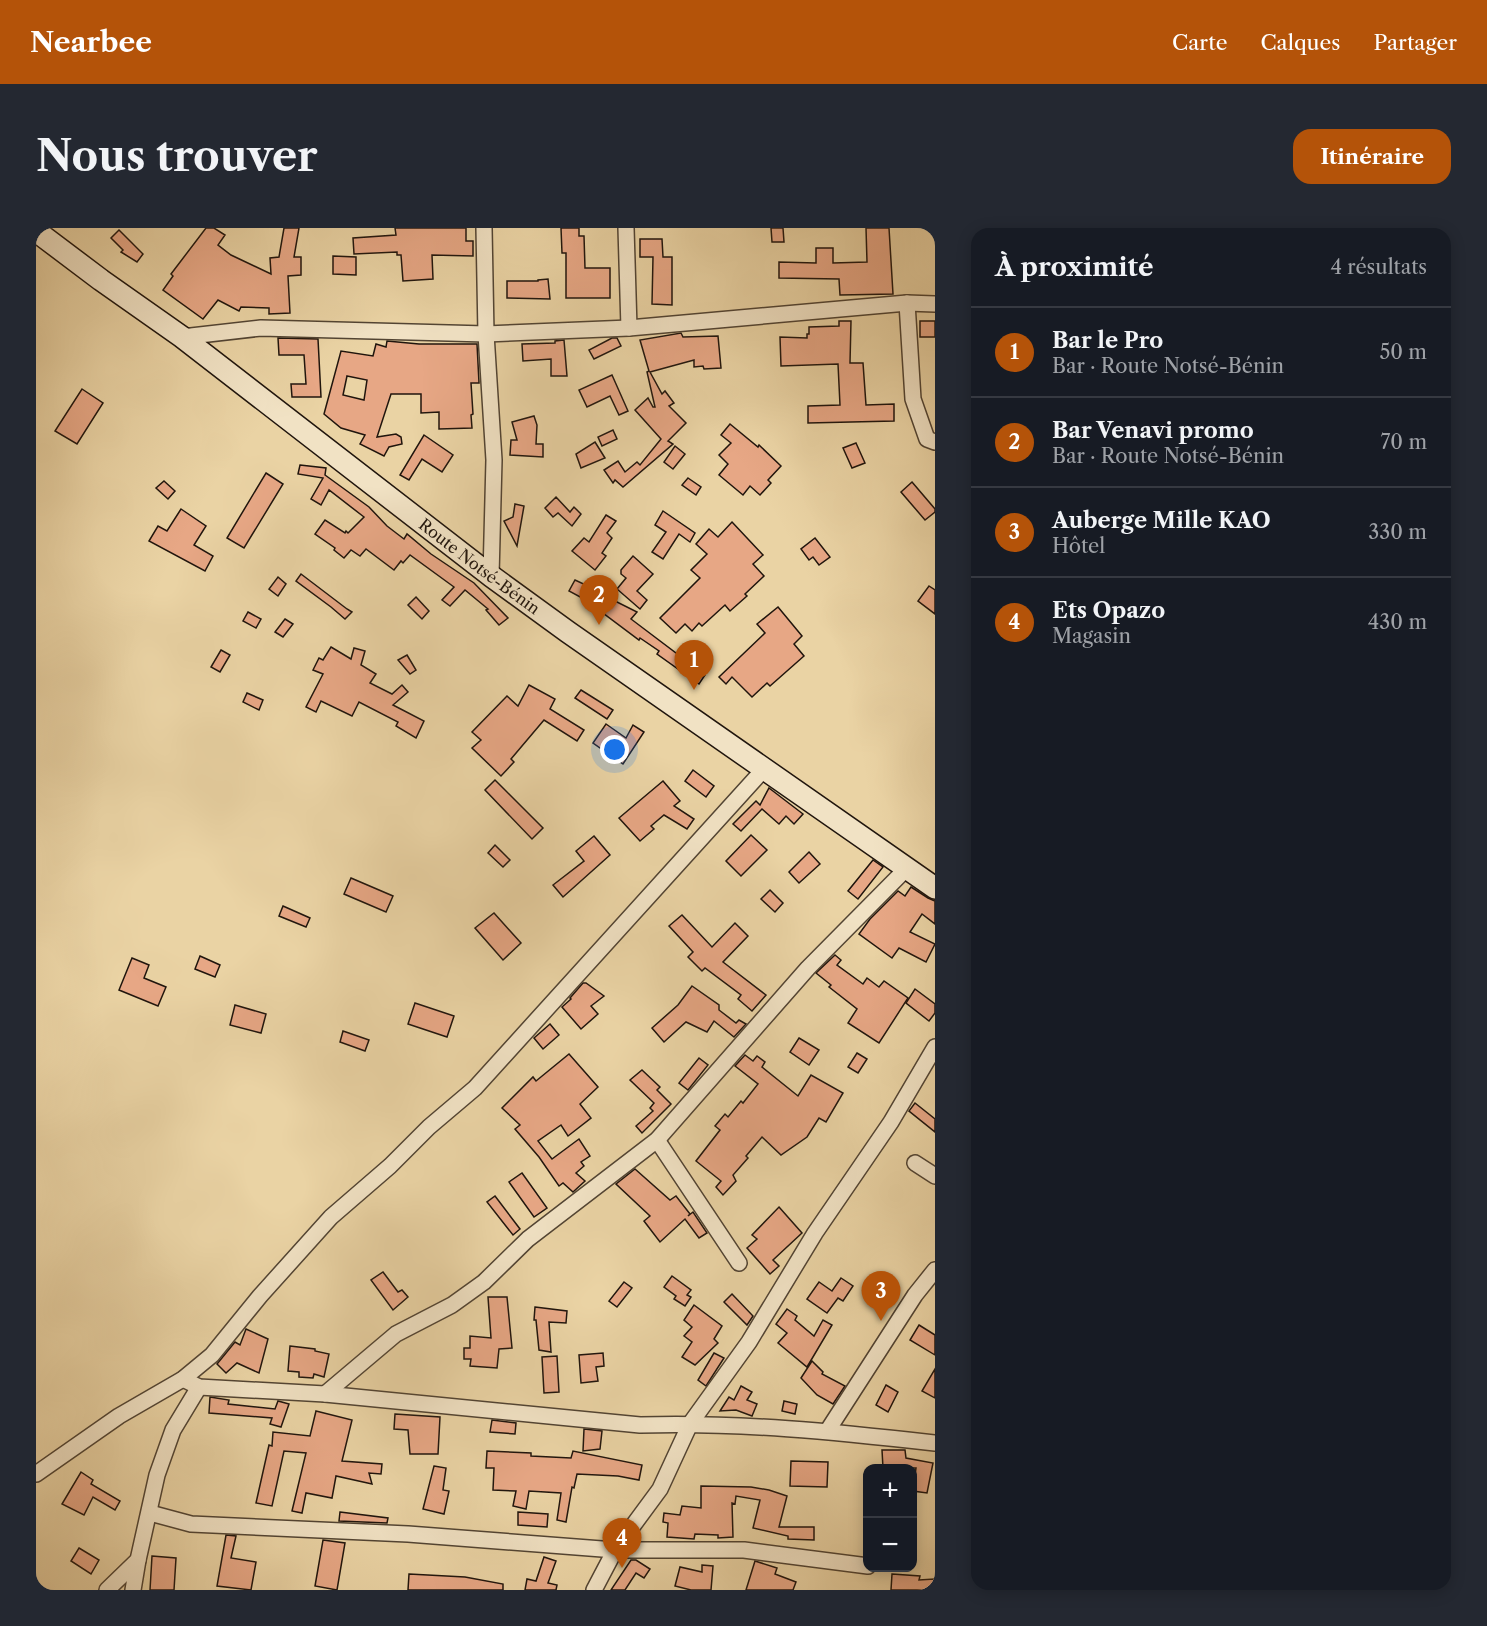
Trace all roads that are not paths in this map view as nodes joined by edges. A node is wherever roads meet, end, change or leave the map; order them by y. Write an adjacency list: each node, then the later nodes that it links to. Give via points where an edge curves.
1 (484, 228): 7 (street)
2 (626, 228): 6 (street)
3 (36, 231): 8 (main road, Route Notsé-Bénin)
4 (907, 303): 5 (street); 6 (street); 9 (street, via 913,399 927,439)
5 (935, 304)
6 (629, 328): 7 (street)
7 (486, 334): 8 (street, via 261,328); 10 (street, via 494,460)
8 (182, 337): 10 (main road, Route Notsé-Bénin)
9 (935, 442)
10 (491, 576): 11 (main road, Route Notsé-Bénin)
11 (764, 769): 12 (main road, Route Notsé-Bénin); 20 (street, via 475,1088 331,1218 212,1355)
12 (906, 868): 13 (main road, Route Notsé-Bénin); 15 (street, via 808,968)
13 (935, 888)
14 (935, 1047): 23 (street, via 749,1342)
15 (657, 1140): 18 (street); 22 (street, via 528,1239 484,1282 452,1305 396,1334)
16 (915, 1163): 17 (street)
17 (935, 1176)
18 (739, 1263)
19 (935, 1270): 24 (street)
20 (183, 1379): 21 (street); 26 (street, via 119,1416)
21 (199, 1387): 22 (street); 27 (street, via 174,1430 157,1474)
22 (325, 1394): 23 (street, via 640,1425)
23 (690, 1424): 24 (street); 28 (street, via 660,1489)
24 (828, 1430): 25 (street)
25 (935, 1443)
26 (36, 1474)
27 (150, 1513): 28 (street, via 191,1524 408,1534); 29 (street)
28 (615, 1550): 30 (street, via 744,1551); 33 (street)
29 (138, 1560): 31 (street); 32 (street)
30 (863, 1566)
31 (106, 1590)
32 (134, 1590)
33 (594, 1590)

